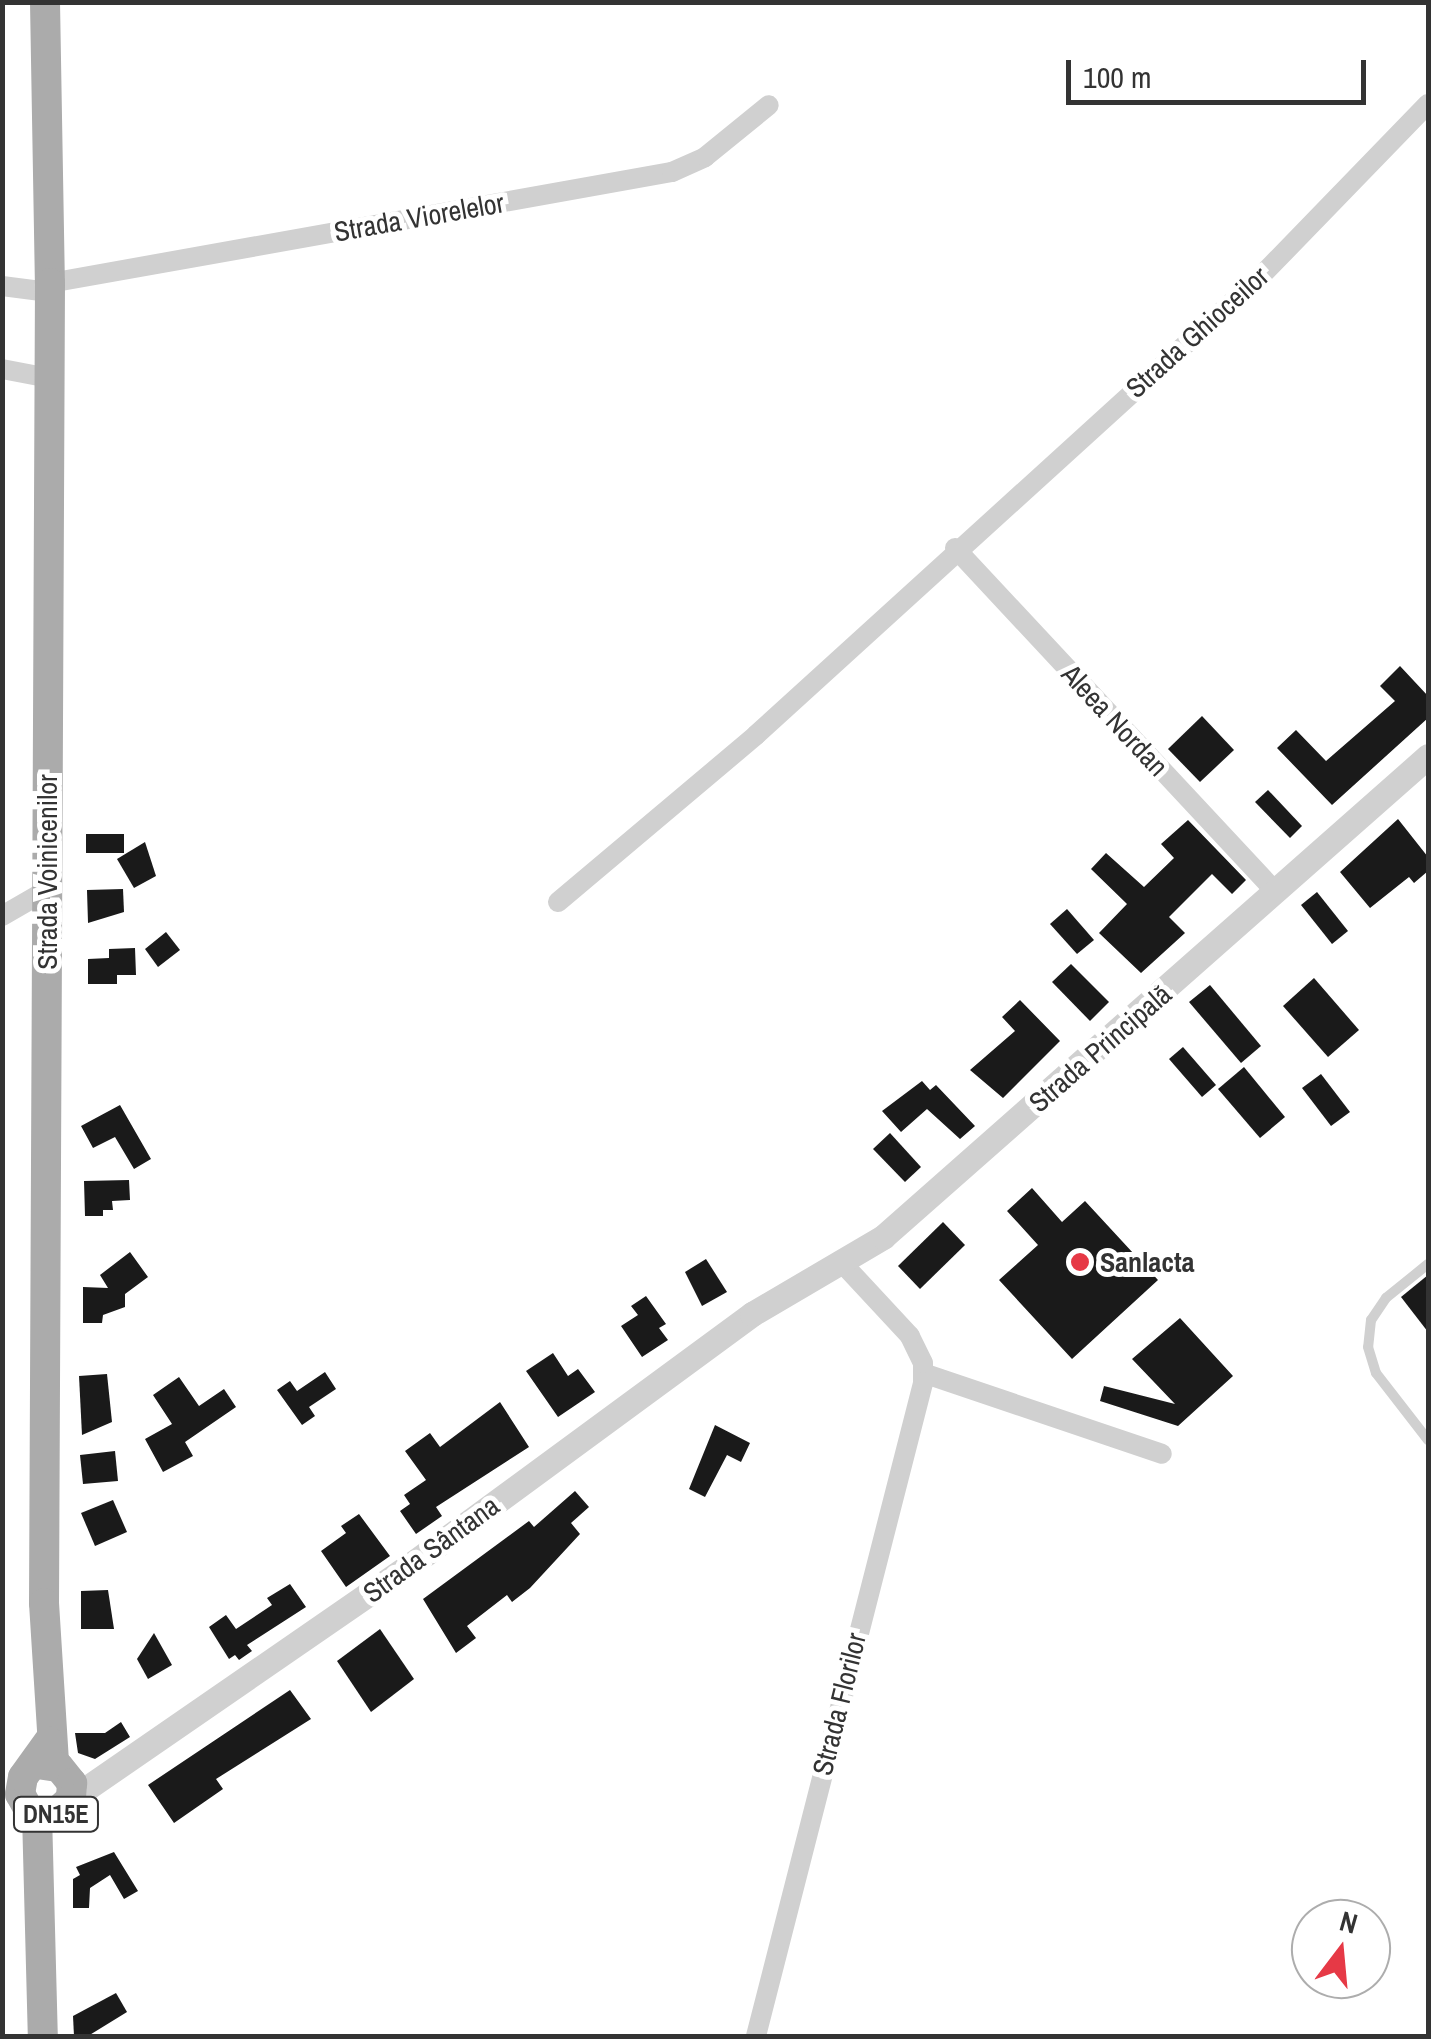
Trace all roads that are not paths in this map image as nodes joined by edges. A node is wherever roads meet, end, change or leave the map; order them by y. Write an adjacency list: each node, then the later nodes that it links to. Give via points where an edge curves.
1 (44, 2): 5 (main road, Strada Voinicenilor / DN15E)
2 (1428, 104): 8 (street, Strada Ghioceilor, via 1262,275)
3 (769, 105): 5 (street, Strada Viorelelor, via 705,157 672,172)
4 (2, 286): 5 (street, Strada Viorelelor)
5 (50, 287): 7 (main road, Strada Voinicenilor / DN15E)
6 (2, 369): 7 (street)
7 (49, 378): 10 (main road, Strada Voinicenilor / DN15E)
8 (954, 548): 11 (street, Aleea Nordan); 12 (street, via 756,736)
9 (1428, 756): 11 (street, Strada Principală)
10 (46, 890): 13 (street); 20 (main road, Strada Voinicenilor / DN15E, via 44,1603)
11 (1276, 892): 14 (street, Strada Principală, via 883,1237)
12 (558, 902)
13 (2, 916)
14 (842, 1264): 16 (street, Strada Principală); 17 (street, via 895,1314 918,1350)
15 (1428, 1264): 18 (lane, via 1370,1320 1368,1347 1376,1373)
16 (752, 1314): 20 (street, Strada Sântana, via 409,1566 103,1776)
17 (923, 1372): 19 (street); 22 (street, Strada Florilor)
18 (1428, 1440)
19 (1162, 1454)
20 (52, 1781): 21 (main road, Strada Voinicenilor / DN15E, via 44,1863)
21 (43, 2036)
22 (756, 2036)

